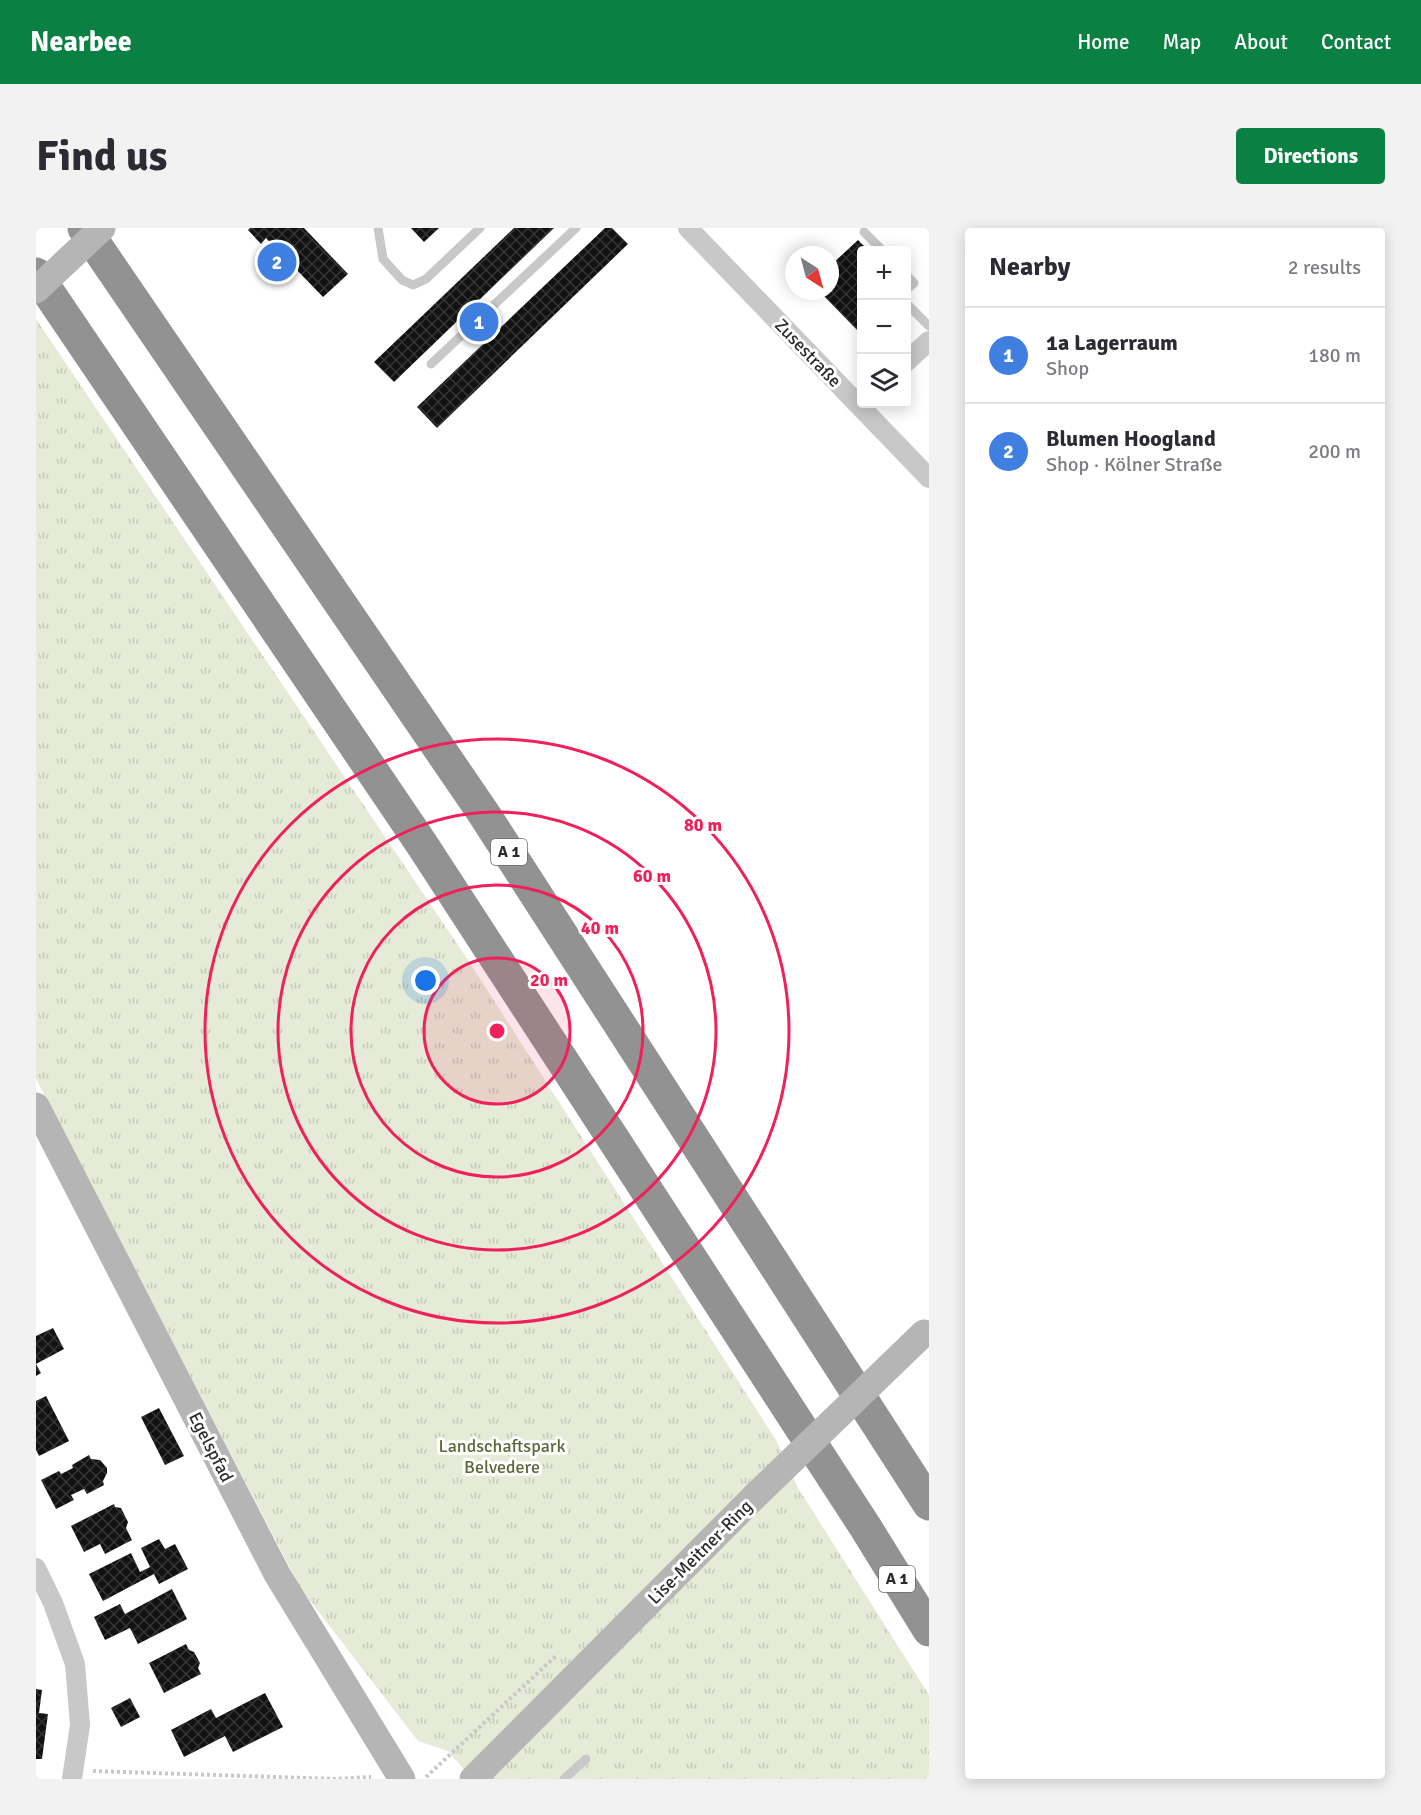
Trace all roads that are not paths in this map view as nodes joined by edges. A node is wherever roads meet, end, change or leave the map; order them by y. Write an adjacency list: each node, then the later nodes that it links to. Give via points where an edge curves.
1 (84, 228): 21 (highway, A 1, via 484,814)
2 (102, 228): 10 (street, bridge)
3 (378, 228): 4 (lane, via 383,259 402,280 413,285 426,279)
4 (480, 228)
5 (576, 228): 15 (lane)
6 (688, 228): 16 (street, Zusestraße)
7 (864, 232): 8 (lane)
8 (878, 246)
9 (36, 273): 23 (highway, A 1, via 423,846)
10 (36, 290)
11 (911, 308): 12 (lane)
12 (929, 326)
13 (929, 341): 14 (street)
14 (911, 357)
15 (431, 364)
16 (857, 400)
17 (865, 408): 18 (street, Zusestraße)
18 (929, 478)
19 (36, 1106): 26 (street, Egelspfad, via 277,1574)
20 (927, 1331): 27 (street, Lise-Meitner-Ring, bridge, via 755,1496)
21 (929, 1504)
22 (36, 1568): 25 (street, via 75,1664 80,1725)
23 (929, 1630)
24 (586, 1759): 28 (lane)
25 (74, 1775)
26 (400, 1777)
27 (473, 1779)
28 (564, 1779)

